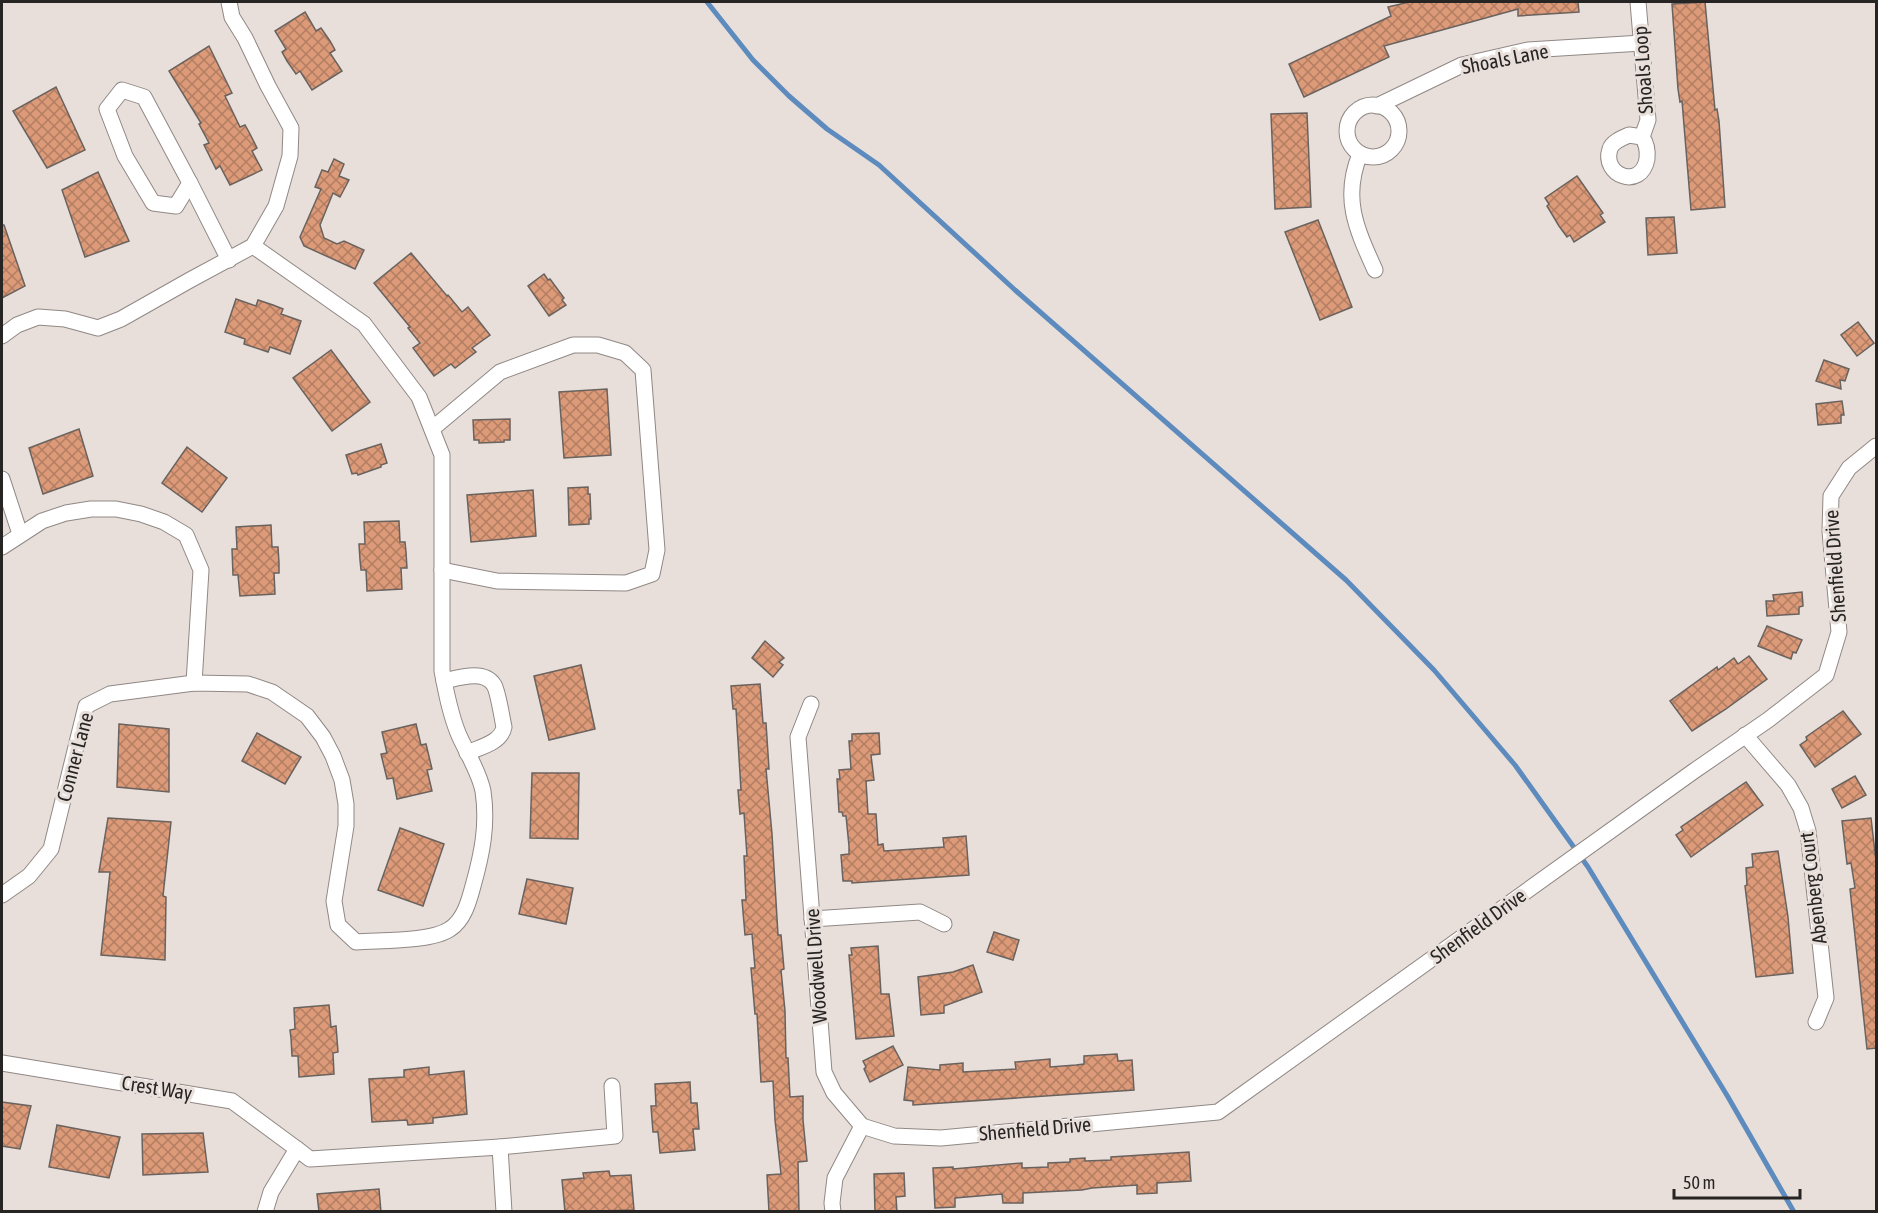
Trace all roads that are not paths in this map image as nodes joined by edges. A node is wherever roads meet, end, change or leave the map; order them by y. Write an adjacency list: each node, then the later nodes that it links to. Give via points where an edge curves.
1 (229, 2): 8 (street, via 232,17 291,128 290,156 276,206)
2 (1638, 2): 3 (street, Shoals Loop)
3 (1641, 44): 4 (street, Shoals Lane, via 1528,50 1462,65); 5 (street, Shoals Loop, via 1648,120)
4 (1377, 106): 6 (street, Shoals Lane, via 1359,109 1349,123 1349,140); 6 (street, via 1385,108 1397,121 1398,137 1383,155)
5 (1642, 137)
6 (1360, 153): 10 (street, via 1351,188 1357,229)
7 (190, 183): 7 (street, via 144,97 122,90 107,109 125,156 153,203 176,206); 9 (street)
8 (253, 246): 9 (street); 12 (street, Conner Lane, via 364,324 419,397)
9 (229, 260): 11 (street, via 121,320 98,328 38,317)
10 (1375, 270)
11 (2, 336)
12 (432, 429): 17 (street, Conner Lane, via 442,455); 17 (street, via 500,372 573,345 598,345 625,353 643,370 657,550 652,574 626,583 496,581)
13 (1876, 446): 21 (street, Shenfield Drive, via 1849,468 1831,496 1830,531 1839,632 1826,675)
14 (2, 479): 15 (street)
15 (20, 534): 16 (street); 19 (street, via 66,513 116,509 156,519 186,535 201,570)
16 (2, 547)
17 (442, 570): 18 (street, Conner Lane)
18 (444, 681): 22 (street, Conner Lane, via 447,702); 22 (street, via 477,676 494,685 503,734)
19 (194, 683): 22 (street, Conner Lane, via 248,684 272,692 307,716 323,737 342,780 346,804 334,901 338,925 356,942 432,936 449,930 459,920 469,900 486,828 482,790); 23 (street, Conner Lane, via 110,694 86,706 51,849 29,876)
20 (811, 704): 24 (street, Woodwell Drive, via 798,737)
21 (1745, 735): 26 (street, Abenberg Court, via 1788,785 1808,831 1826,998); 29 (street, Shenfield Drive, via 1218,1112 941,1138 894,1136)
22 (467, 753)
23 (2, 895)
24 (812, 919): 25 (street, via 921,912); 29 (street, Woodwell Drive, via 824,1072 834,1093)
25 (944, 924)
26 (1816, 1022)
27 (2, 1063): 31 (street, Crest Way, via 232,1101)
28 (612, 1086): 30 (street, Crest Way, via 615,1136)
29 (862, 1126): 34 (street, via 835,1178)
30 (500, 1147): 31 (street, Crest Way, via 310,1159); 33 (street)
31 (297, 1149): 32 (street, via 271,1192)
32 (265, 1212)
33 (504, 1212)
34 (833, 1212)

